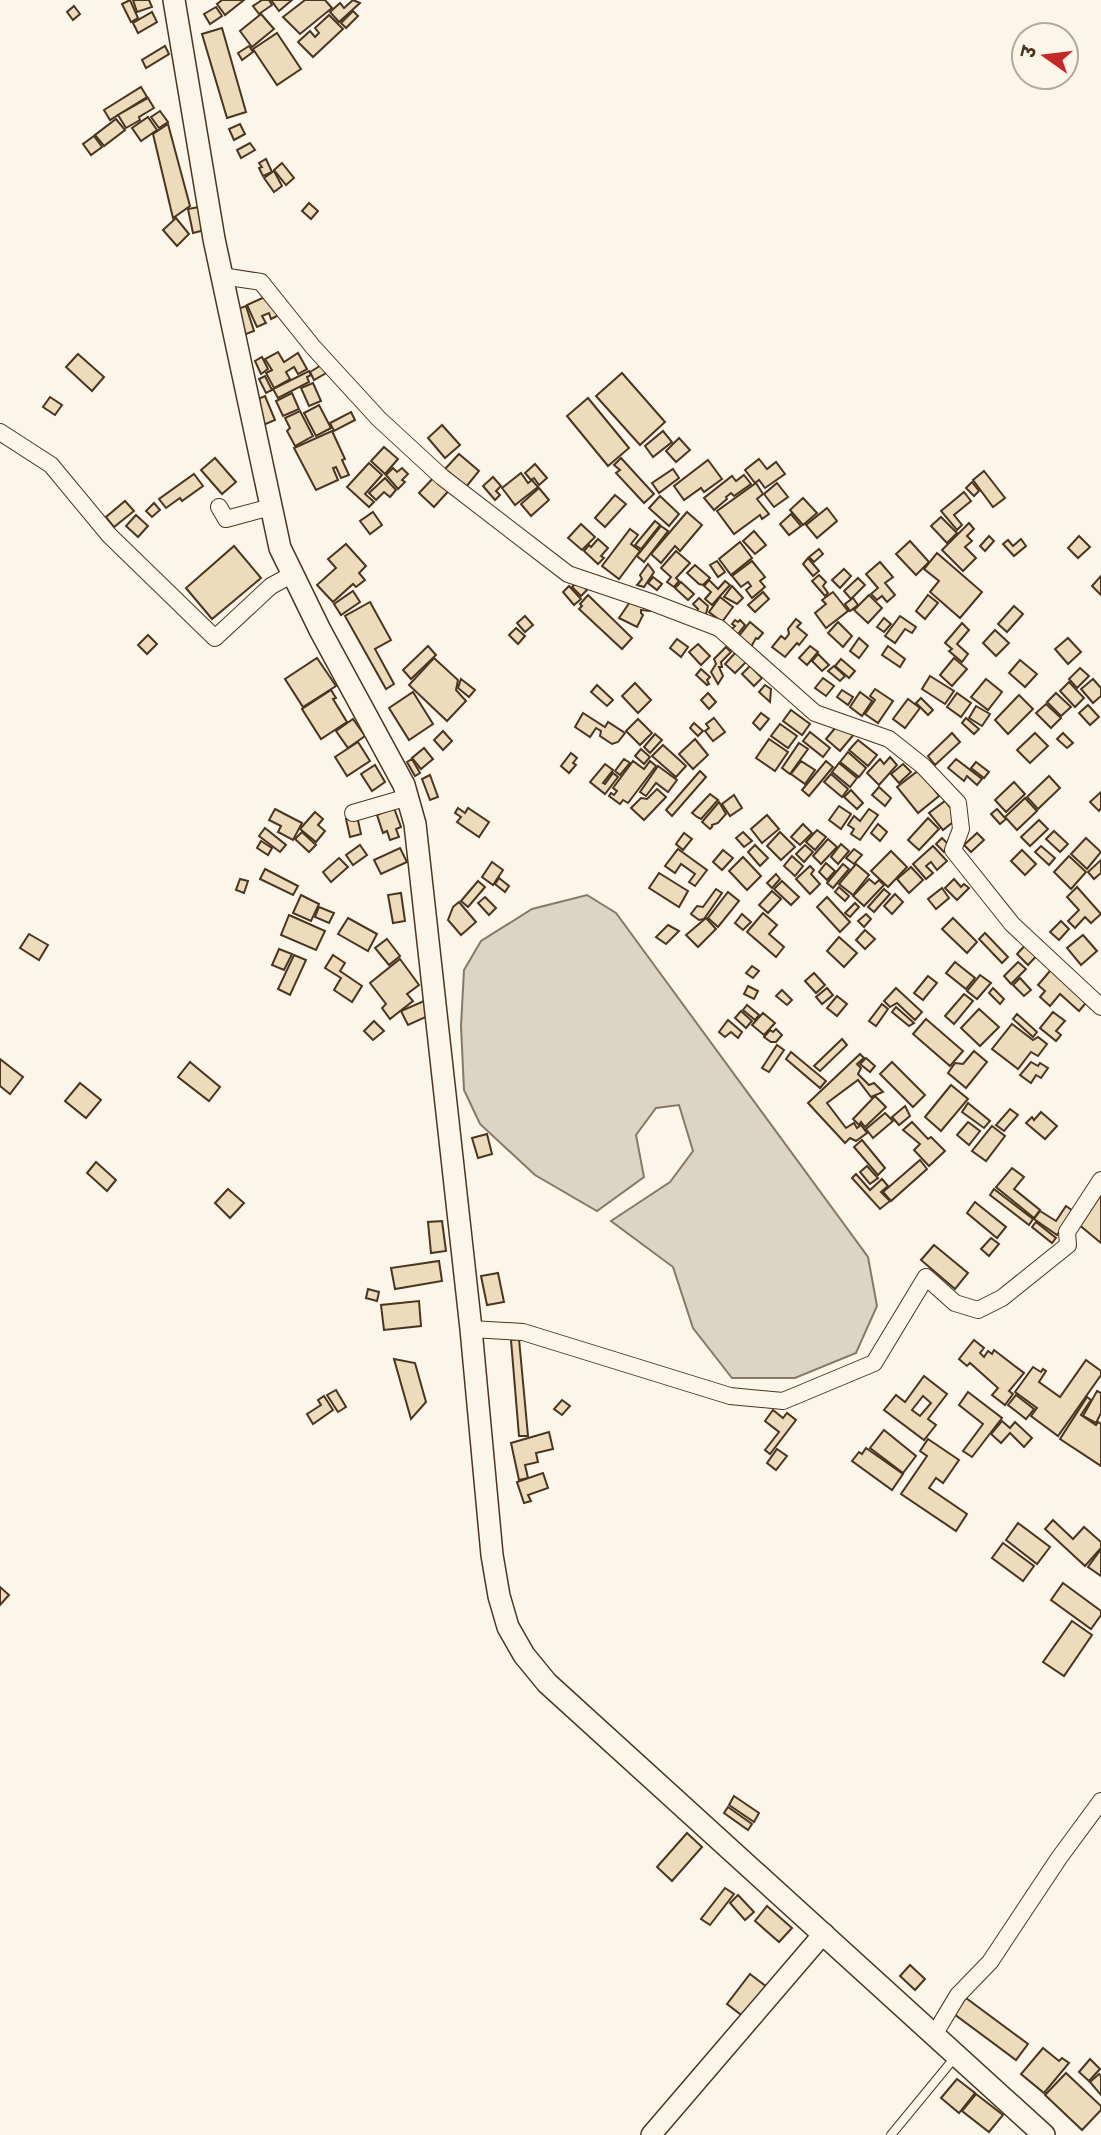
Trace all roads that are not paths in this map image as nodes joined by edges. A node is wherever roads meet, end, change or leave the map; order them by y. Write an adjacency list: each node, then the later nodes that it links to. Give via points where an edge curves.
1 (174, 0): 2 (main road)
2 (222, 276): 5 (main road); 9 (street, via 261,282 379,419 442,477 568,574 719,628 815,713 889,739 923,766 958,803 961,830 953,850 1012,924)
3 (0, 432): 6 (street, via 51,465 109,536 215,638 271,586)
4 (219, 507): 5 (street, via 226,519)
5 (271, 507): 6 (main road, via 280,548)
6 (293, 574): 7 (main road)
7 (408, 797): 8 (street); 11 (main road, via 415,824)
8 (353, 813)
9 (1101, 1007)
10 (1101, 1180): 11 (street, via 1067,1232 1068,1245 1002,1298 978,1310 954,1303 926,1277 874,1363 783,1401 730,1396 523,1332)
11 (471, 1329): 13 (main road, via 492,1555 508,1627 524,1655 547,1683)
12 (1101, 1801): 14 (street, via 990,1962 958,1995)
13 (824, 1933): 14 (main road); 16 (street)
14 (934, 2035): 15 (main road)
15 (957, 2055): 17 (lane); 18 (main road)
16 (651, 2135)
17 (891, 2135)
18 (1044, 2135)

